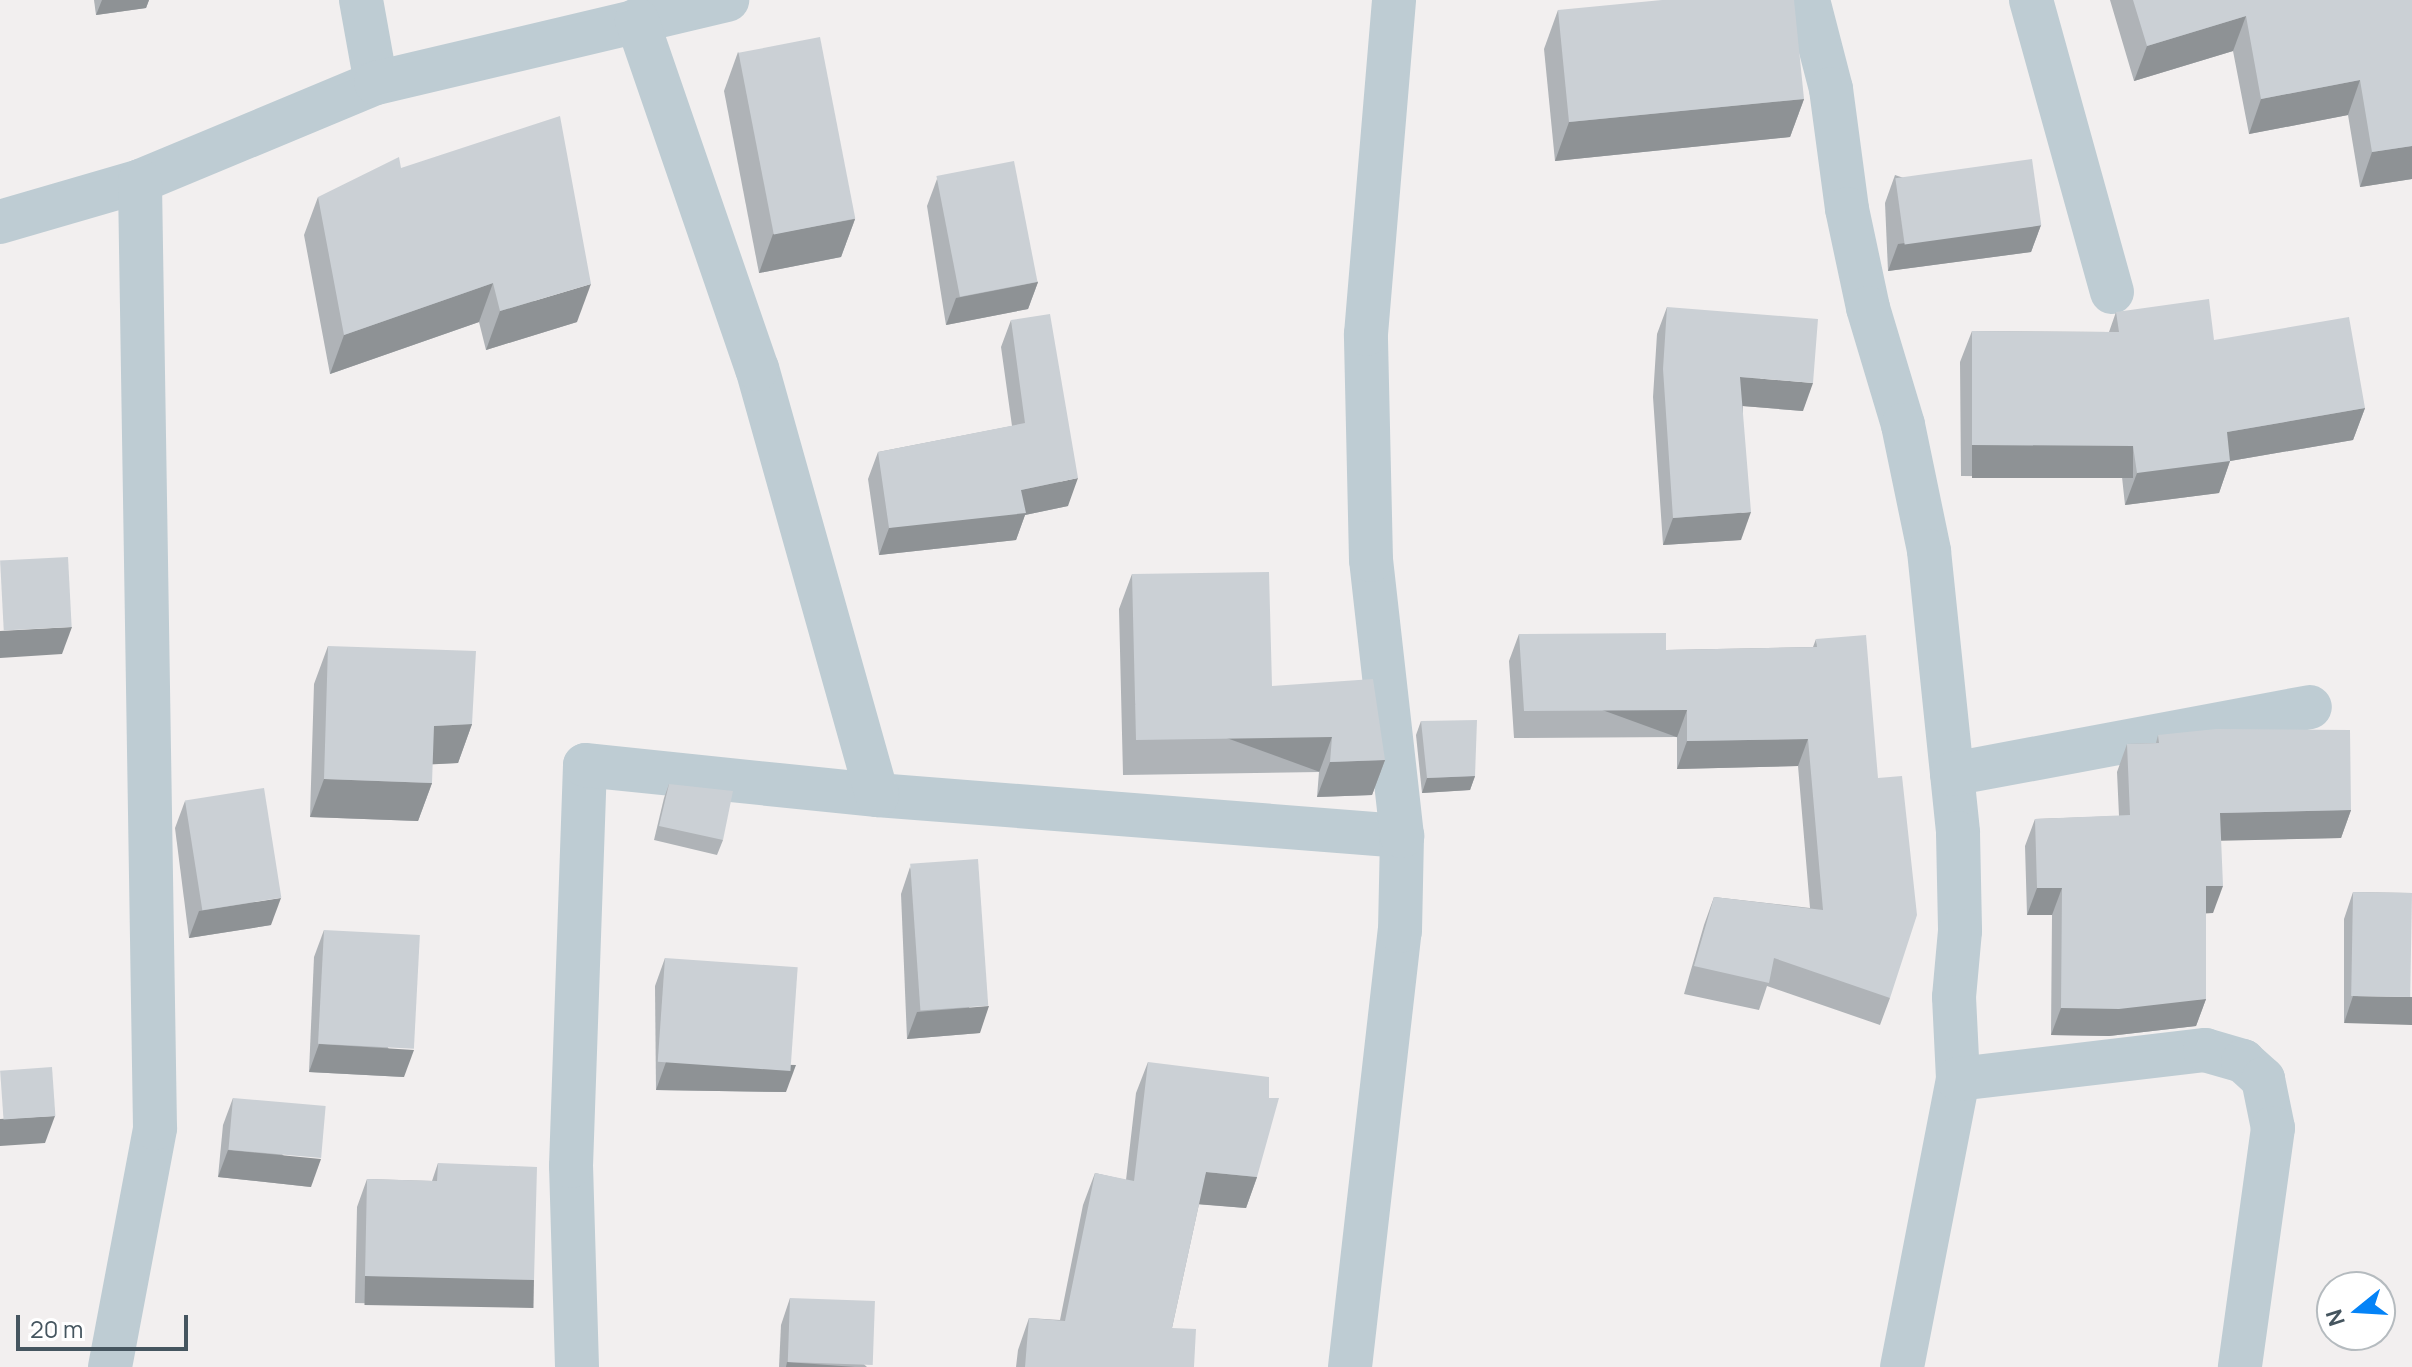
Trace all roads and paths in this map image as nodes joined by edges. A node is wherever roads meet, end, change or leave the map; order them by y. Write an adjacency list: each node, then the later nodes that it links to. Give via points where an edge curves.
1 (361, 0): 7 (street)
2 (727, 0): 6 (street)
3 (1394, 0): 14 (street, via 1366,334 1371,560)
4 (1808, 0): 12 (street, via 1831,89 1847,209 1868,308 1903,425 1929,551)
5 (2031, 0): 10 (street)
6 (637, 20): 7 (street); 13 (street, via 757,369)
7 (376, 83): 8 (street)
8 (140, 181): 9 (street); 16 (street, via 155,1128)
9 (0, 222)
10 (2112, 292)
11 (2310, 707): 12 (street)
12 (1952, 774): 15 (street, via 1960,931 1954,997)
13 (877, 795): 14 (street); 17 (street, via 585,765 571,1166)
14 (1402, 836): 18 (street, via 1400,931)
15 (1958, 1079): 19 (street); 20 (street, via 2205,1050 2243,1061 2263,1079 2273,1128)
16 (110, 1367)
17 (577, 1367)
18 (1350, 1367)
19 (1902, 1367)
20 (2240, 1367)

